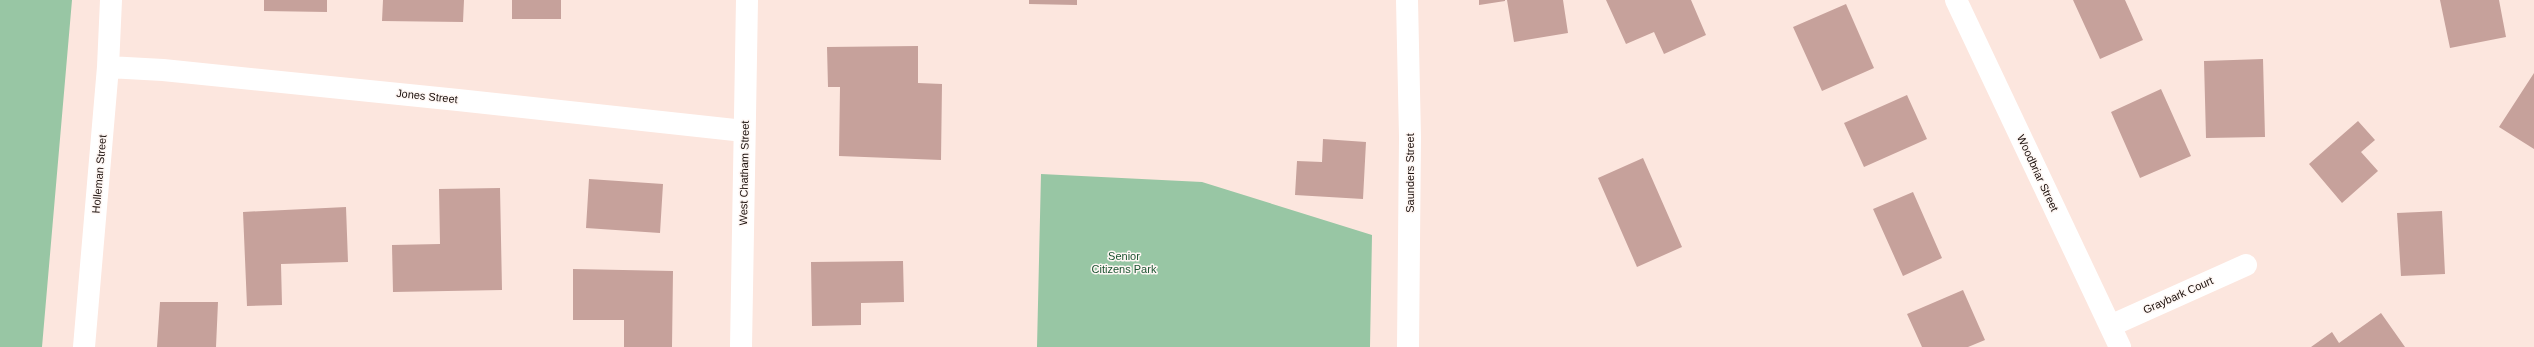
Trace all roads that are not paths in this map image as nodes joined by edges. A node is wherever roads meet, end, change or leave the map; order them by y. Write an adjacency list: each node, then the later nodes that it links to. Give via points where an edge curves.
1 (111, 0): 5 (street, Holleman Street)
2 (747, 0): 6 (street, West Chatham Street)
3 (1407, 0): 11 (street, Saunders Street, via 1410,136)
4 (1956, 0): 8 (street, Woodbriar Street)
5 (108, 67): 6 (street, Jones Street, via 163,70); 9 (street, Holleman Street)
6 (744, 131): 10 (street, West Chatham Street)
7 (2246, 265): 8 (street, Graybark Court)
8 (2110, 326): 12 (street, Woodbriar Street)
9 (84, 347)
10 (741, 347)
11 (1408, 347)
12 (2120, 347)

